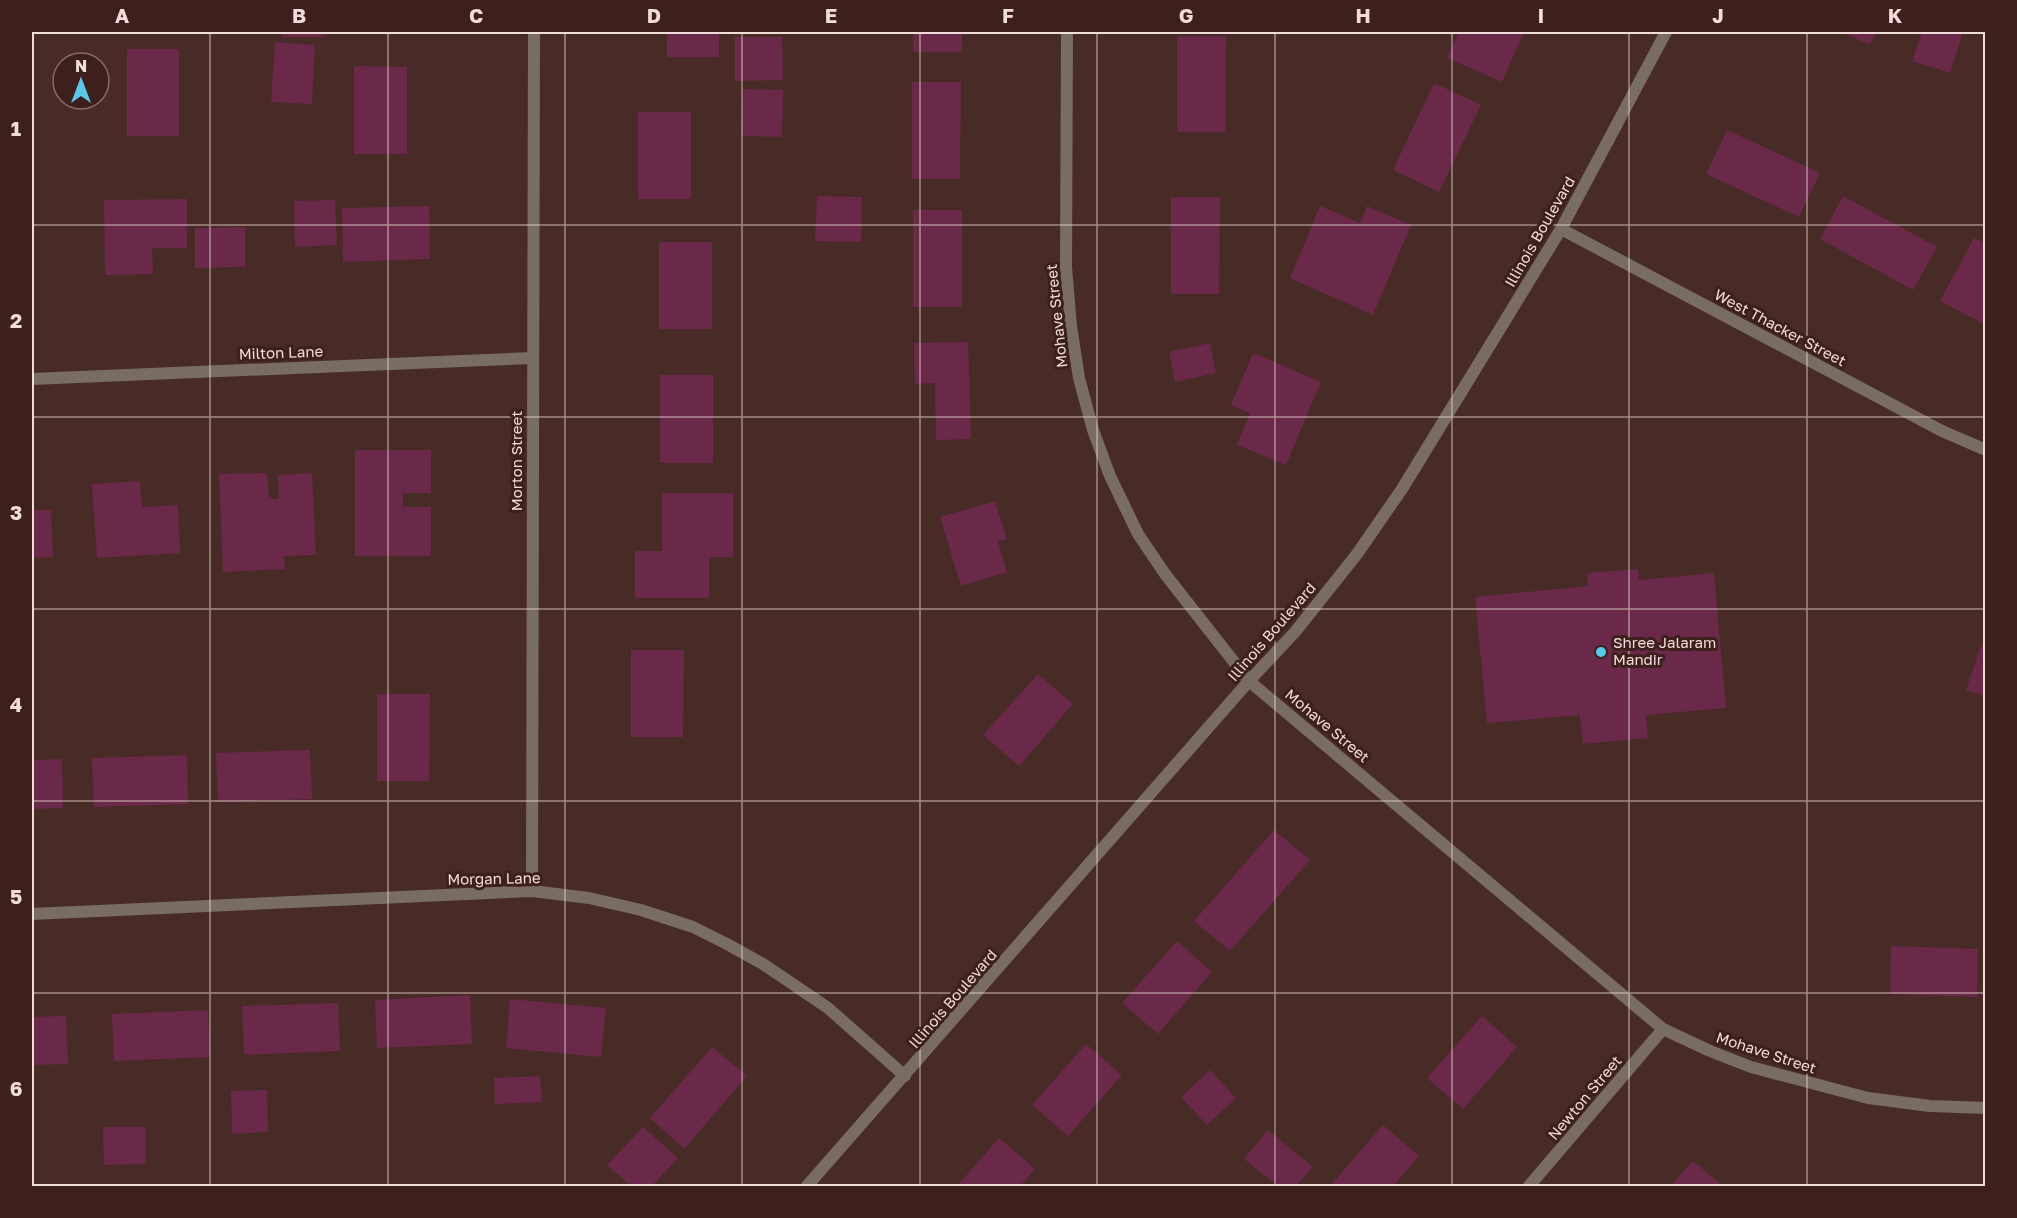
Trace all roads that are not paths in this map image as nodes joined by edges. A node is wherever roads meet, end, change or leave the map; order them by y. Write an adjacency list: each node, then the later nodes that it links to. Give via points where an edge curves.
1 (534, 32): 5 (street, Morton Street)
2 (1067, 32): 8 (street, Mohave Street, via 1066,267 1079,378 1093,430 1138,534)
3 (1666, 32): 4 (street, Illinois Boulevard)
4 (1561, 229): 7 (street, West Thacker Street, via 1931,426); 8 (street, Illinois Boulevard, via 1402,489 1295,632)
5 (532, 358): 6 (street, Milton Lane); 9 (street, Morton Street)
6 (32, 379)
7 (1986, 450)
8 (1249, 681): 11 (street, Mohave Street); 12 (street, Illinois Boulevard)
9 (532, 891): 10 (street, Morgan Lane); 12 (street, Morgan Lane, via 589,898 693,927 763,964 828,1008)
10 (32, 914)
11 (1663, 1029): 13 (street, Mohave Street, via 1751,1067 1868,1098); 15 (street, Newton Street)
12 (905, 1076): 14 (street, Illinois Boulevard)
13 (1986, 1108)
14 (807, 1186)
15 (1529, 1186)

